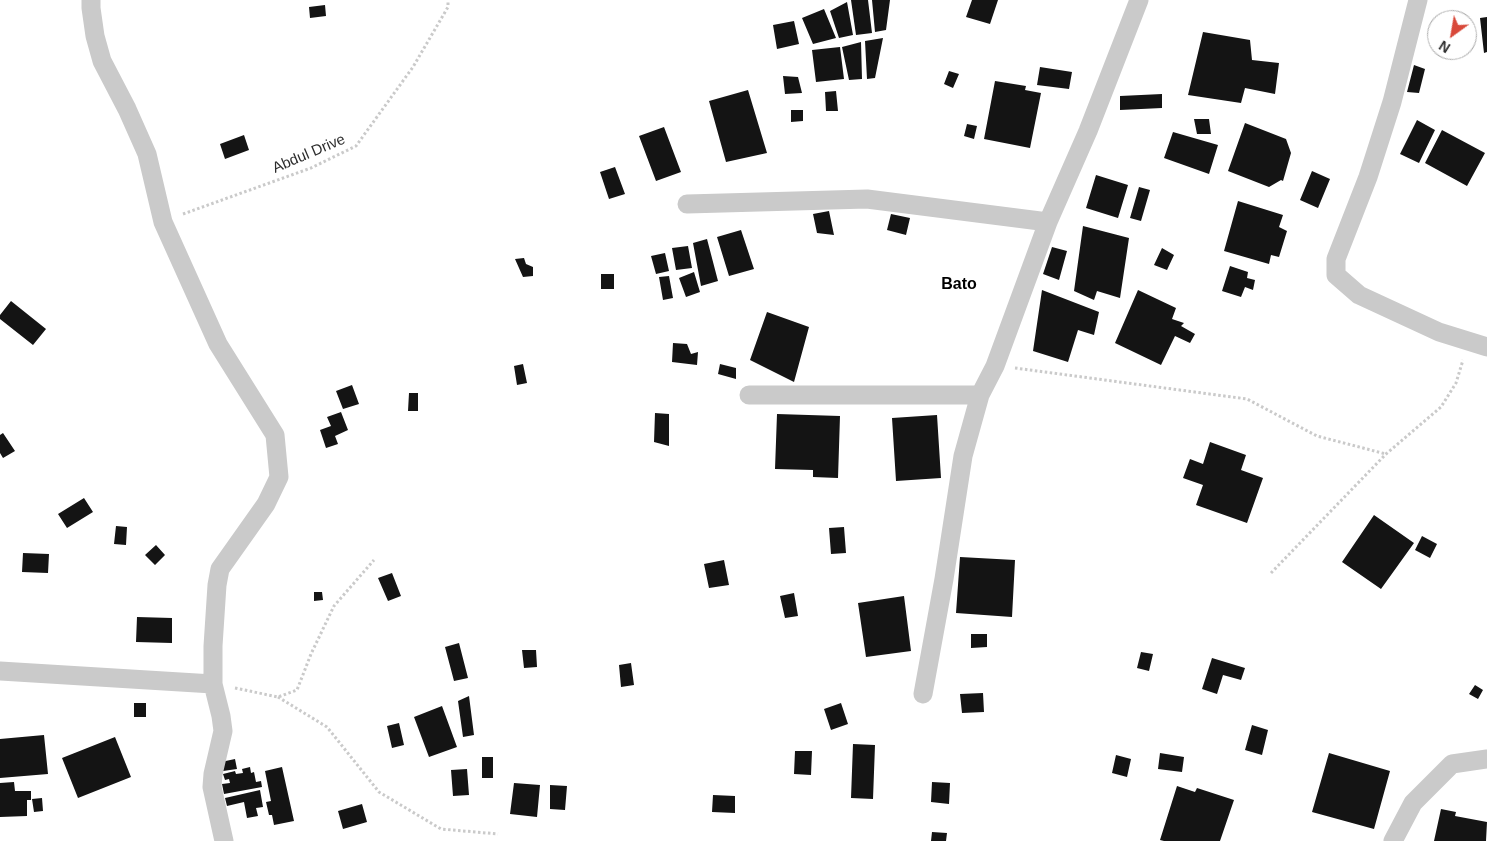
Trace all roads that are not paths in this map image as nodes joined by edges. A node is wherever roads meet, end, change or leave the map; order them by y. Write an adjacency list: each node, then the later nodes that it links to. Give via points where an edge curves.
1 (91, 0): 10 (street, via 102,61 147,154 163,222 218,344 275,435 279,477 266,504 220,569)
2 (1139, 0): 5 (street)
3 (1418, 0): 6 (street, via 1392,102 1368,178 1336,259 1336,275 1359,295 1439,332)
4 (687, 204): 5 (street, via 867,199)
5 (1048, 222): 7 (street, via 995,366)
6 (1487, 347)
7 (980, 395): 8 (street); 11 (street, via 963,456)
8 (749, 396)
9 (0, 671): 10 (street)
10 (213, 684): 13 (street, via 223,730 212,787)
11 (923, 694)
12 (1487, 759): 14 (street, via 1452,764 1414,803)
13 (224, 841)
14 (1393, 841)

